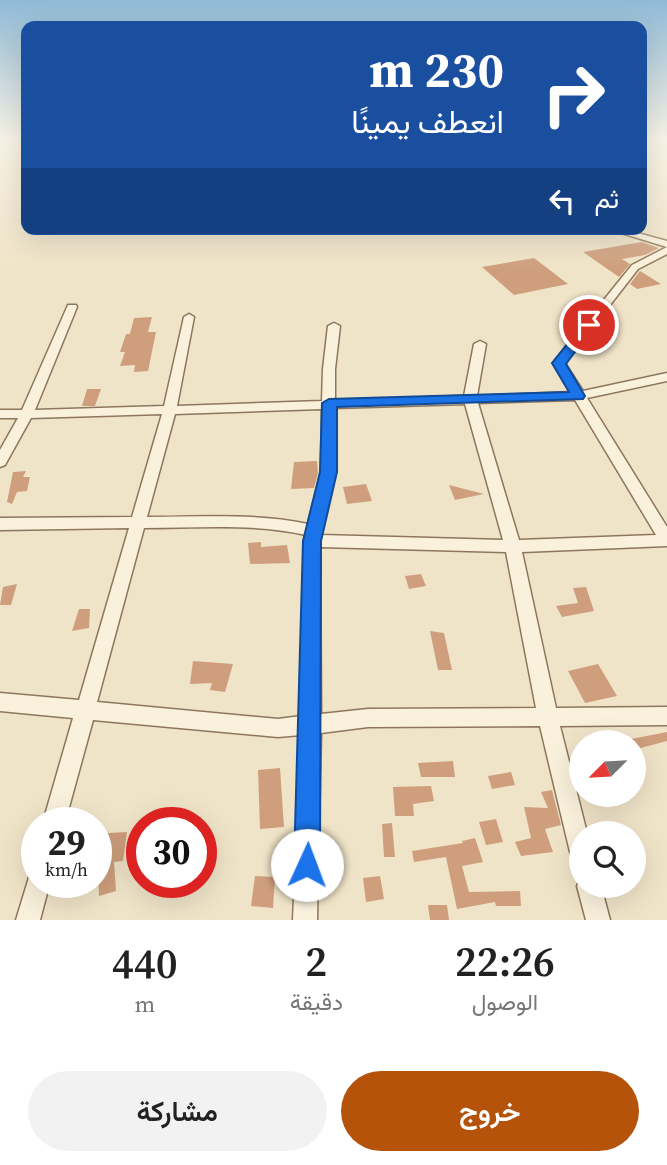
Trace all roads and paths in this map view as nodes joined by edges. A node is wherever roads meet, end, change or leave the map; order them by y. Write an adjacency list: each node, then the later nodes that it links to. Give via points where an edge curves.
1 (634, 235): 2 (street)
2 (667, 244)
3 (667, 250): 9 (street, via 635,267 559,363)
4 (72, 307): 14 (street)
5 (189, 317): 12 (street)
6 (334, 326): 11 (street)
7 (480, 344): 10 (street)
8 (667, 377): 9 (street)
9 (578, 396): 10 (street); 19 (street)
10 (470, 398): 11 (street); 20 (street)
11 (329, 403): 12 (street); 18 (street, via 328,472)
12 (170, 410): 14 (street); 16 (street)
13 (0, 414): 14 (street)
14 (27, 414): 15 (street)
15 (0, 462)
16 (138, 523): 17 (street); 18 (street, via 265,523); 22 (street)
17 (0, 524)
18 (313, 536): 20 (street); 25 (street)
19 (667, 540): 20 (street)
20 (513, 546): 24 (street)
21 (0, 702): 22 (street)
22 (85, 709): 25 (street, via 278,728); 26 (street)
23 (667, 716): 24 (street)
24 (548, 718): 25 (street, via 368,718); 27 (street)
25 (311, 726): 31 (street)
26 (58, 807)
27 (573, 821)
28 (34, 898): 30 (street)
29 (592, 898): 32 (street)
30 (28, 920)
31 (305, 920)
32 (598, 920)

